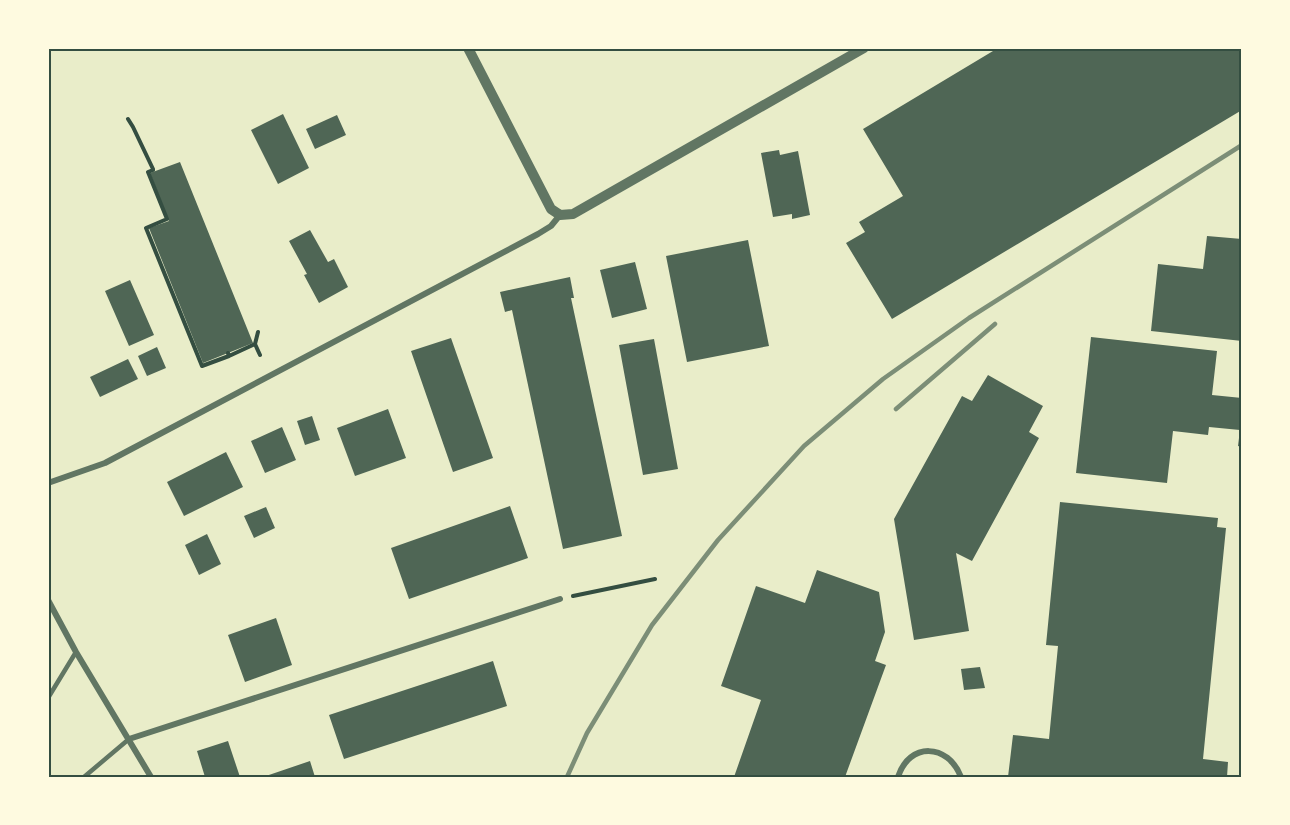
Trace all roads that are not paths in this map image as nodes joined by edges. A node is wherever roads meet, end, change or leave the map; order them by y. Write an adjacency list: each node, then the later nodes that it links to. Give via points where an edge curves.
1 (468, 48): 3 (street, via 551,209)
2 (864, 48): 3 (street, via 573,214)
3 (560, 215): 4 (street, via 538,234 105,463)
4 (48, 483)
5 (560, 599): 9 (street)
6 (48, 600): 7 (street)
7 (75, 652): 8 (lane); 9 (street)
8 (48, 698)
9 (129, 739): 10 (lane); 11 (street)
10 (84, 777)
11 (151, 777)
12 (898, 777): 13 (street, via 914,756 933,752 951,760)
13 (961, 777)

